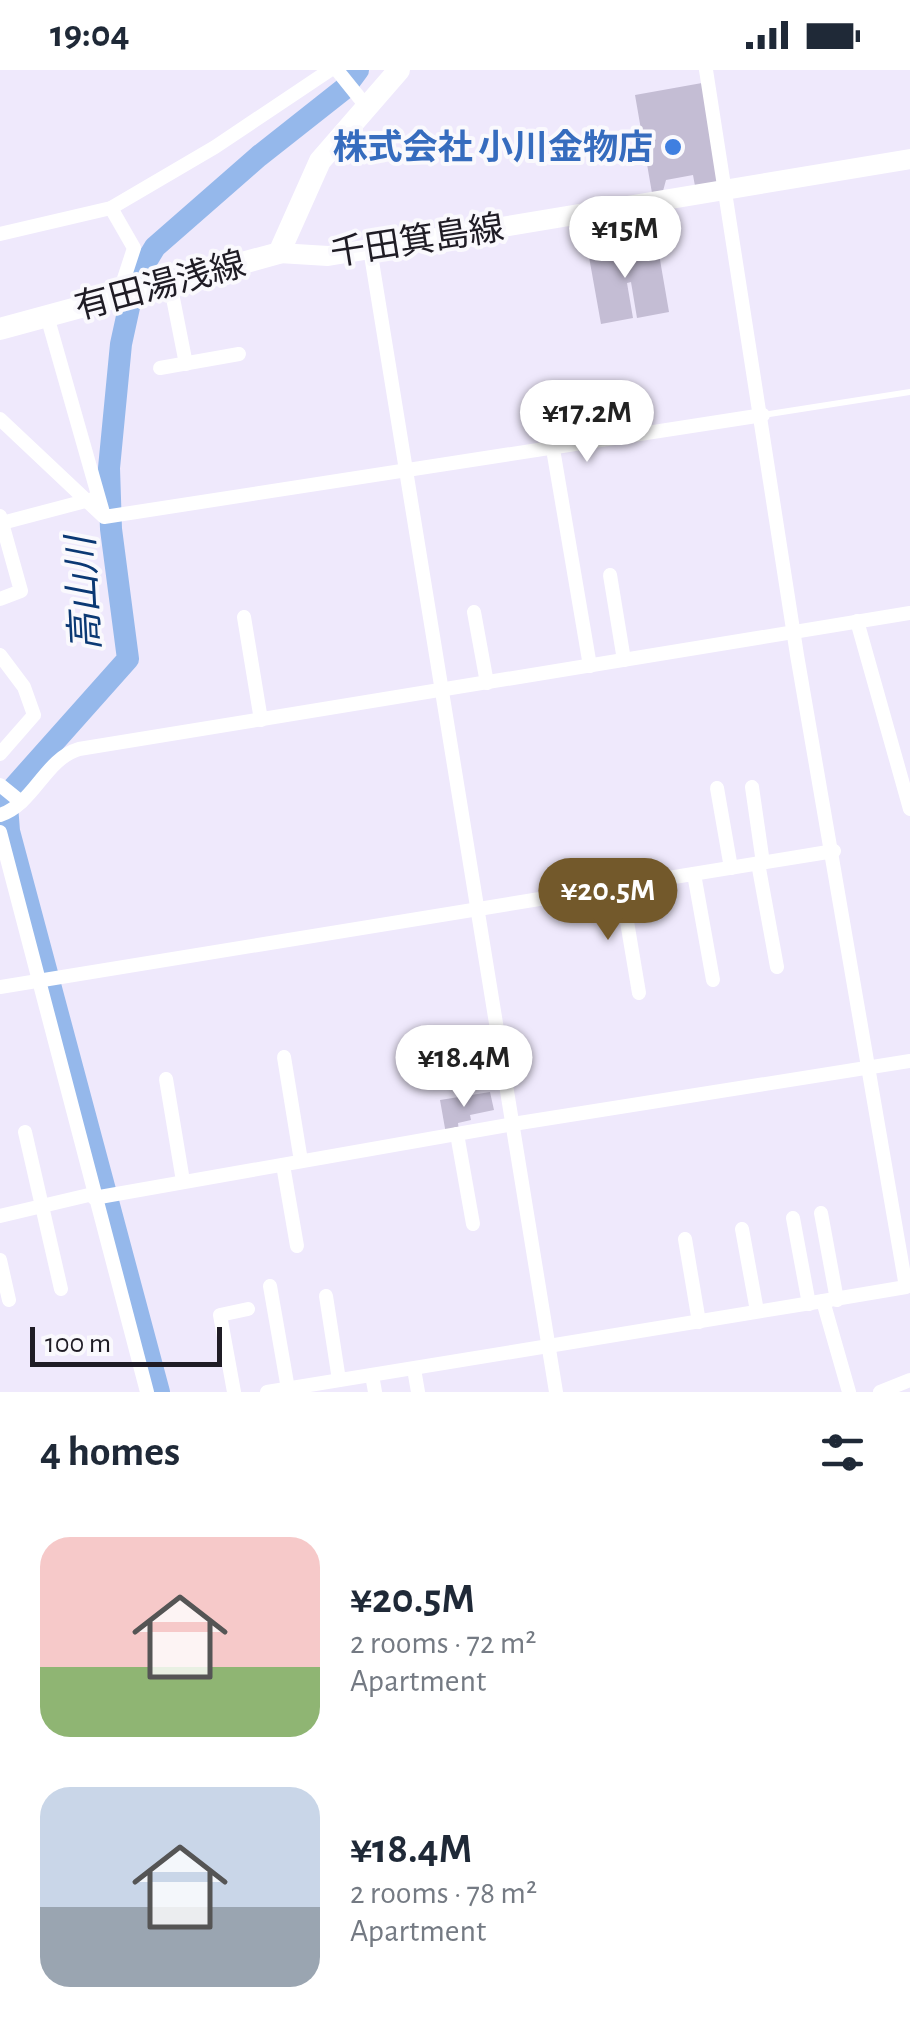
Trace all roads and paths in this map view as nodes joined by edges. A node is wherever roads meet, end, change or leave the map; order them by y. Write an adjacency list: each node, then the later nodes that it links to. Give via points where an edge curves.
1 (399, 70): 3 (main road, 有田湯浅線)
2 (706, 70): 5 (street)
3 (345, 82): 6 (street); 9 (main road, 有田湯浅線, via 320,161)
4 (910, 159): 5 (main road, 千田箕島線)
5 (726, 188): 8 (main road, 千田箕島線); 18 (street)
6 (111, 208): 7 (street); 11 (street, via 134,248)
7 (0, 234)
8 (370, 249): 9 (main road, 千田箕島線, via 314,257); 21 (street)
9 (279, 253): 10 (main road, 有田湯浅線)
10 (170, 283): 11 (main road, 有田湯浅線); 15 (street)
11 (127, 294): 12 (main road, 有田湯浅線)
12 (48, 316): 13 (main road, 有田湯浅線); 22 (street)
13 (0, 329)
14 (238, 354): 15 (street)
15 (186, 364): 16 (street)
16 (160, 368)
17 (910, 392): 18 (lane)
18 (762, 416): 20 (street); 30 (street)
19 (0, 418): 22 (street)
20 (554, 448): 21 (street); 33 (street)
21 (406, 472): 22 (street, via 104,516); 35 (street)
22 (93, 500): 23 (street)
23 (1, 520): 25 (street, via 21,590)
24 (610, 575): 32 (street)
25 (0, 598)
26 (474, 612): 34 (street)
27 (910, 612): 29 (street)
28 (244, 617): 36 (street)
29 (857, 621): 30 (street); 42 (street)
30 (796, 632): 32 (street); 45 (street)
31 (0, 655): 37 (street, via 34,715)
32 (624, 660): 33 (street)
33 (590, 666): 34 (street)
34 (486, 683): 35 (street)
35 (440, 690): 36 (street); 50 (street)
36 (261, 720): 41 (street, via 69,752)
37 (0, 754)
38 (0, 785): 41 (street)
39 (752, 787): 46 (street)
40 (716, 788): 47 (street)
41 (22, 802): 43 (street)
42 (910, 809)
43 (0, 815)
44 (0, 832): 53 (street)
45 (834, 851): 46 (street); 58 (street)
46 (761, 863): 47 (street); 51 (street)
47 (730, 868): 48 (street)
48 (694, 874): 49 (street); 52 (street)
49 (620, 886): 50 (street); 55 (street)
50 (478, 908): 53 (street); 60 (street)
51 (776, 967)
52 (713, 980)
53 (38, 981): 54 (street); 66 (street)
54 (0, 987)
55 (639, 992)
56 (284, 1058): 63 (street)
57 (910, 1061): 58 (street)
58 (866, 1066): 60 (street); 80 (street, via 906,1287)
59 (166, 1079): 65 (street)
60 (512, 1124): 62 (street); 84 (street)
61 (25, 1132): 67 (street)
62 (457, 1134): 63 (street); 71 (street)
63 (301, 1162): 64 (street)
64 (283, 1164): 65 (street); 74 (street)
65 (183, 1181): 66 (street)
66 (94, 1196): 67 (street); 90 (street)
67 (42, 1207): 69 (street); 77 (street)
68 (822, 1213): 80 (street)
69 (0, 1216)
70 (793, 1218): 80 (street)
71 (473, 1224)
72 (742, 1229): 82 (street)
73 (685, 1240): 83 (street)
74 (297, 1246)
75 (0, 1260): 79 (street)
76 (270, 1286): 89 (street)
77 (60, 1289)
78 (326, 1296): 87 (street)
79 (9, 1300)
80 (823, 1301): 82 (street); 96 (street)
81 (248, 1309): 91 (street, via 220,1314)
82 (757, 1312): 83 (street)
83 (699, 1322): 84 (street)
84 (549, 1348): 85 (street); 95 (street)
85 (414, 1369): 86 (street); 94 (street)
86 (372, 1375): 87 (street); 93 (street)
87 (339, 1380): 89 (street)
88 (910, 1380): 97 (street)
89 (288, 1389): 92 (street)
90 (146, 1392)
91 (234, 1392)
92 (267, 1392)
93 (375, 1392)
94 (418, 1392)
95 (556, 1392)
96 (849, 1392)
97 (880, 1392)

